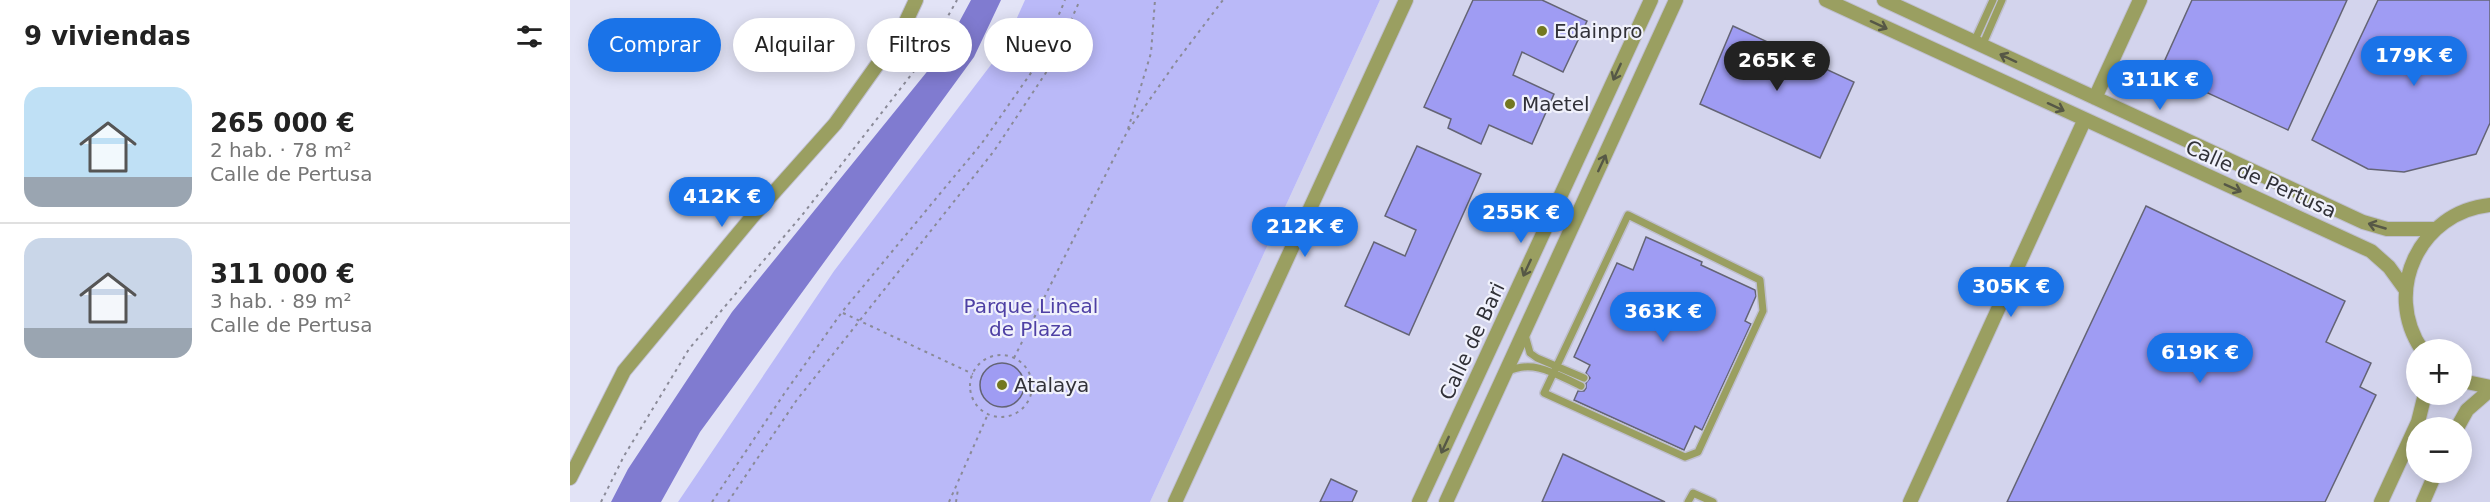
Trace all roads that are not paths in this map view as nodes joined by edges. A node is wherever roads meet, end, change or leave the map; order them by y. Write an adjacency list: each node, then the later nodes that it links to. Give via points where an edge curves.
1 (916, 0): 27 (street, via 902,30 835,124 624,371)
2 (1406, 0): 29 (street)
3 (1651, 0): 30 (street, Calle de Bari, one-way to 30)
4 (1676, 0): 16 (street, one-way to 4)
5 (1826, 0): 12 (street, Calle de Pertusa, one-way to 12)
6 (1884, 0): 10 (street, Calle de Pertusa)
7 (1993, 0): 10 (lane)
8 (2002, 0): 10 (lane)
9 (2140, 0): 11 (street)
10 (1978, 44): 11 (street, Calle de Pertusa, one-way to 10)
11 (2095, 98): 14 (street, Calle de Pertusa, one-way to 11, via 2387,229 2363,222)
12 (2084, 121): 15 (street, Calle de Pertusa, one-way to 15, via 2371,251); 34 (street)
13 (2490, 205): 14 (street, via 2465,210)
14 (2435, 229): 15 (street, via 2414,256)
15 (2405, 289): 17 (street, via 2409,322)
16 (1524, 331): 18 (lane, via 1530,353); 19 (street)
17 (2417, 339)
18 (1557, 366): 20 (lane); 20 (lane, via 1628,215 1760,280 1762,311 1698,452 1685,456 1544,393); 21 (lane)
19 (1505, 373): 20 (lane, via 1534,365); 31 (street)
20 (1553, 374): 23 (lane)
21 (1584, 378)
22 (2472, 384): 24 (street)
23 (1581, 386)
24 (2490, 389): 26 (street)
25 (2422, 405): 35 (street, via 2418,423)
26 (2463, 417)
27 (570, 478)
28 (2431, 483): 36 (street)
29 (1175, 502)
30 (1419, 502)
31 (1446, 502)
32 (1688, 502): 33 (lane, via 1693,493)
33 (1713, 502)
34 (1910, 502)
35 (2381, 502)
36 (2423, 502)

